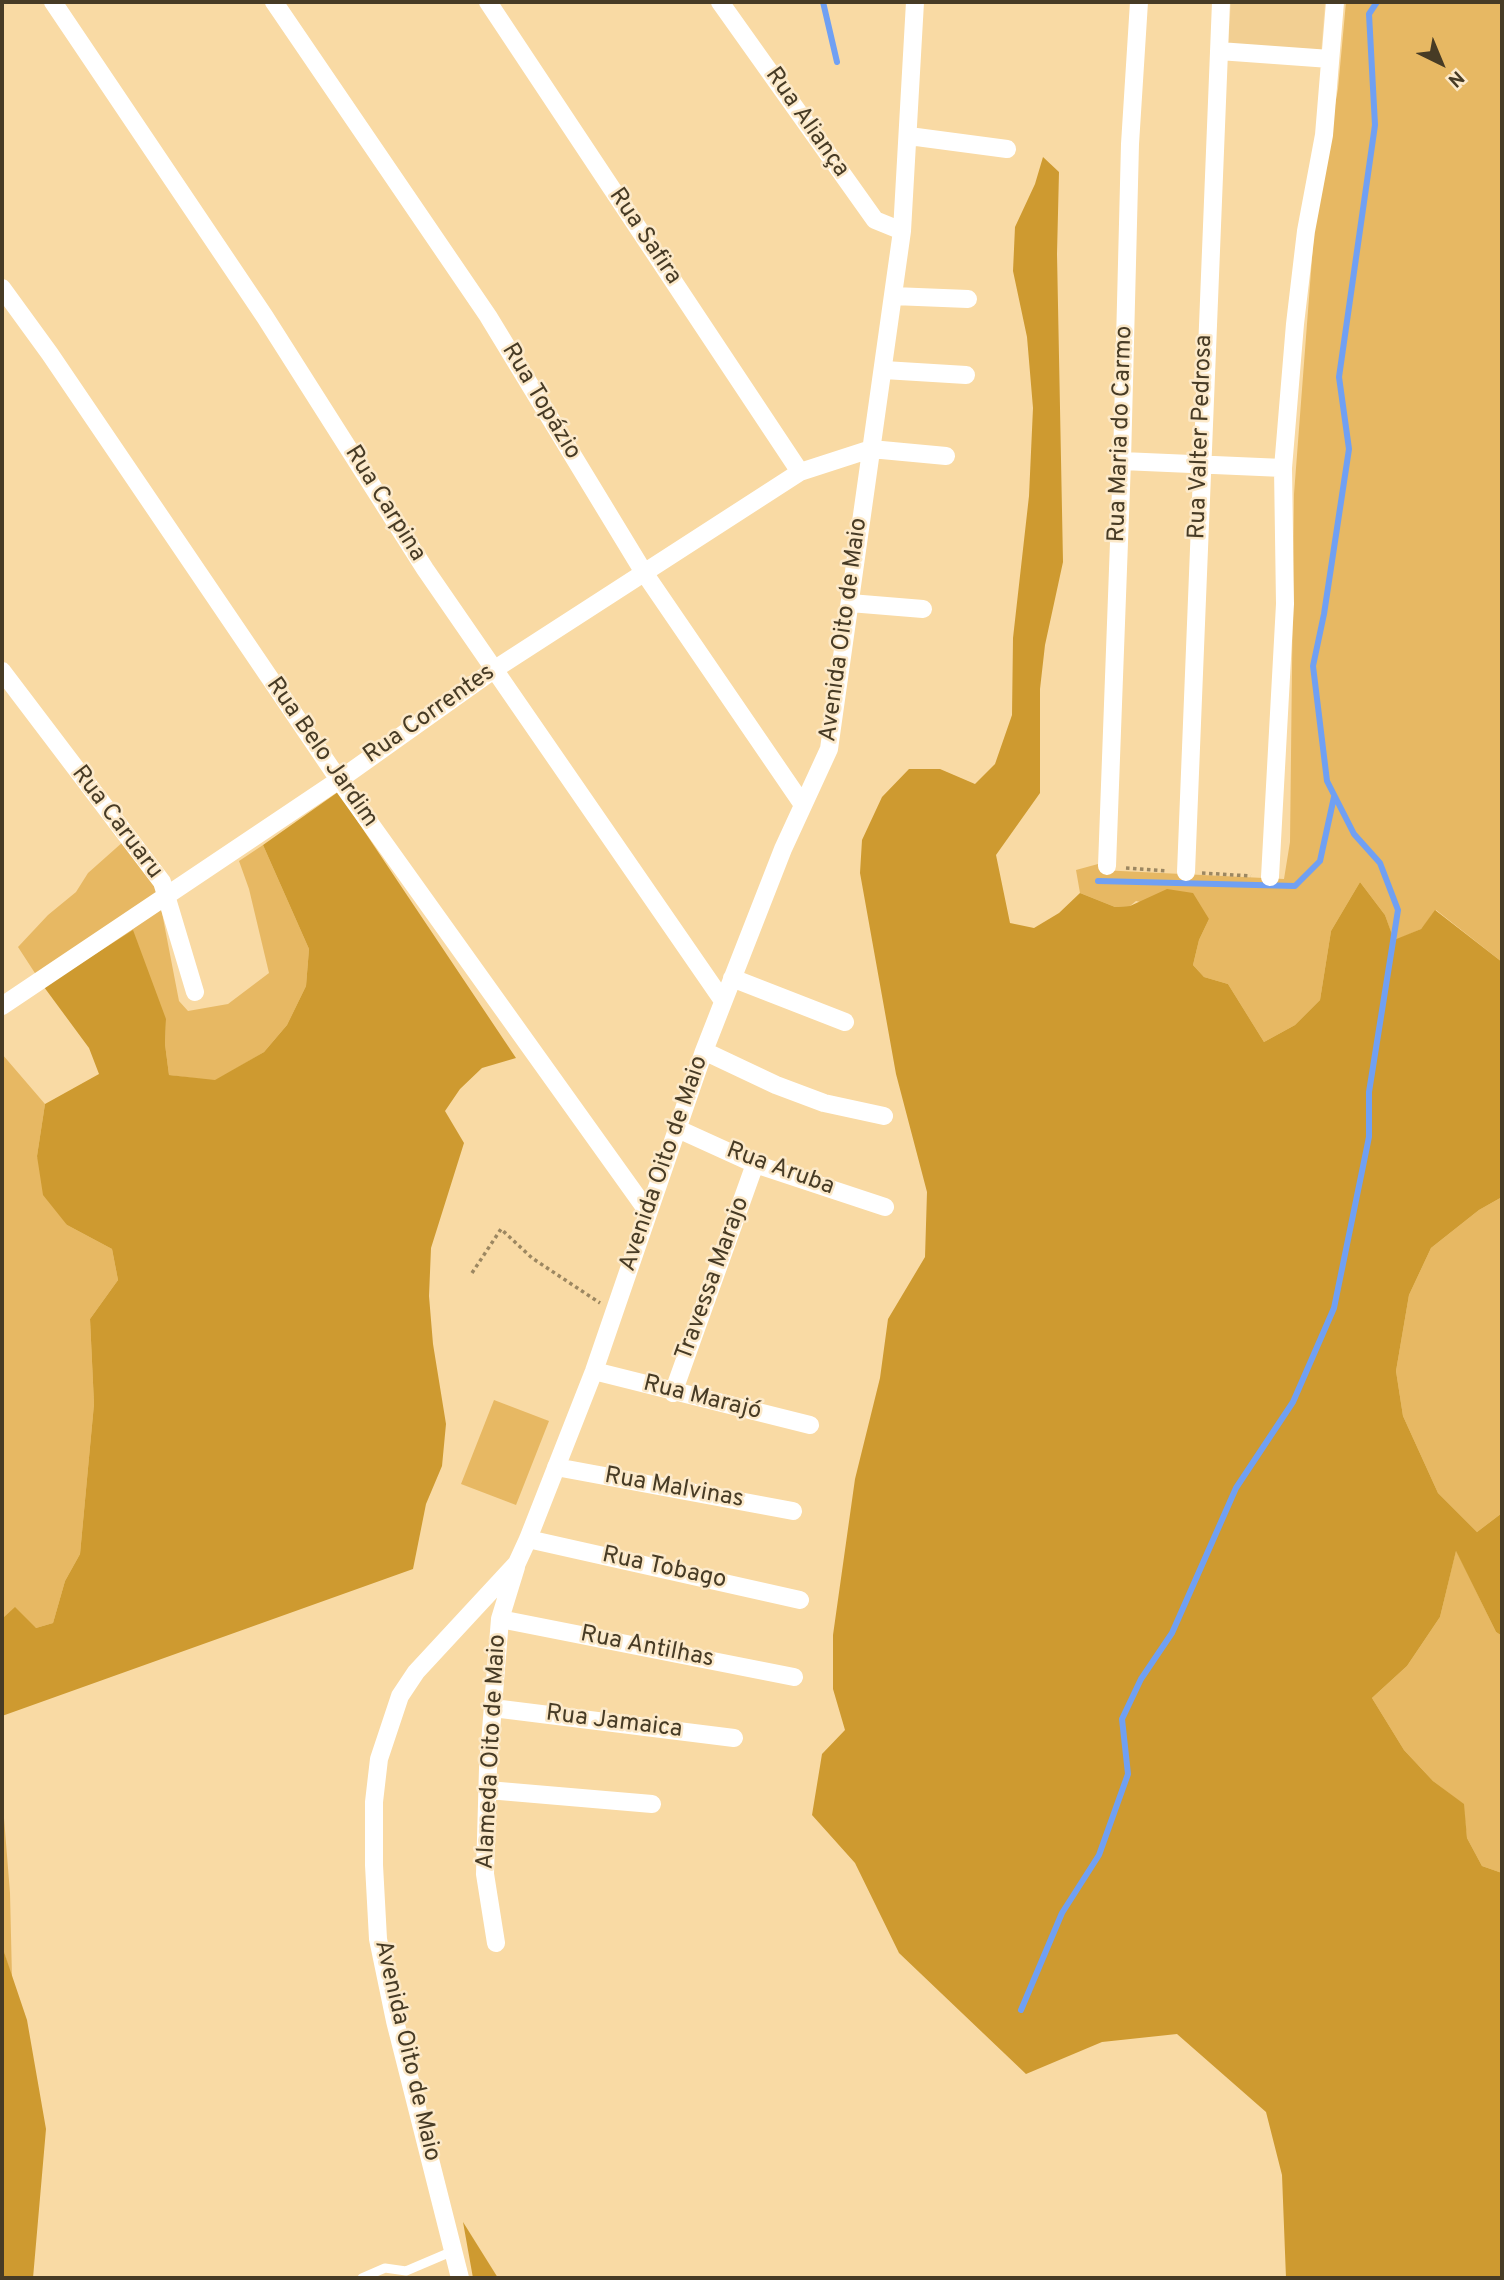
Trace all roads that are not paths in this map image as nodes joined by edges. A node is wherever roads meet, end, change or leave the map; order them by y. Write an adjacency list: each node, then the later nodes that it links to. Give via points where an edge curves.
1 (53, 2): 28 (street, Rua Carpina)
2 (274, 2): 25 (street, Rua Topázio, via 488,316)
3 (488, 2): 24 (street, Rua Safira)
4 (720, 2): 13 (street, Rua Aliança, via 875,220)
5 (915, 2): 11 (street, Avenida Oito de Maio)
6 (1139, 2): 21 (street, Rua Maria do Carmo, via 1130,144)
7 (1221, 2): 9 (street, Rua Valter Pedrosa)
8 (1335, 2): 10 (street)
9 (1219, 51): 10 (street); 22 (street, Rua Valter Pedrosa)
10 (1330, 60): 23 (street, via 1324,135 1294,324)
11 (909, 136): 12 (street); 13 (street, Avenida Oito de Maio)
12 (1007, 149)
13 (902, 230): 15 (street, Avenida Oito de Maio)
14 (2, 288): 30 (street, Rua Belo Jardim)
15 (893, 296): 16 (street); 17 (street, Avenida Oito de Maio)
16 (968, 299)
17 (884, 370): 18 (street); 19 (street, Avenida Oito de Maio)
18 (965, 374)
19 (871, 449): 20 (street); 24 (street, Rua Correntes); 26 (street, Avenida Oito de Maio)
20 (946, 456)
21 (1122, 461): 22 (street); 32 (street, Rua Maria do Carmo)
22 (1201, 466): 23 (street); 33 (street, Rua Valter Pedrosa)
23 (1283, 468): 34 (street, via 1285,604)
24 (800, 472): 25 (street, Rua Correntes)
25 (643, 572): 28 (street, Rua Correntes); 31 (street, Rua Topázio)
26 (850, 603): 27 (street); 31 (street, Avenida Oito de Maio, via 832,738)
27 (923, 609)
28 (495, 669): 30 (street, Rua Correntes); 38 (street, Rua Carpina)
29 (2, 671): 35 (street, Rua Caruaru, via 162,883)
30 (338, 780): 35 (street, Rua Correntes); 46 (street, Rua Belo Jardim)
31 (803, 805): 36 (street, Avenida Oito de Maio)
32 (1107, 866)
33 (1186, 872)
34 (1270, 877)
35 (166, 897): 37 (street, Rua Caruaru); 39 (street, Rua Correntes)
36 (732, 978): 38 (street, Avenida Oito de Maio); 40 (street)
37 (195, 992)
38 (723, 1001): 41 (street, Avenida Oito de Maio)
39 (2, 1006)
40 (845, 1022)
41 (704, 1051): 42 (street, via 824,1103); 43 (street, Avenida Oito de Maio)
42 (884, 1116)
43 (678, 1129): 44 (street, Rua Aruba); 46 (street, Avenida Oito de Maio)
44 (755, 1164): 45 (street, Rua Aruba); 48 (street, Travessa Marajo)
45 (885, 1207)
46 (648, 1212): 47 (street, Avenida Oito de Maio)
47 (594, 1371): 48 (street, Rua Marajó); 50 (street, Avenida Oito de Maio)
48 (673, 1393): 49 (street, Rua Marajó)
49 (810, 1425)
50 (556, 1467): 51 (street, Rua Malvinas); 52 (street, Avenida Oito de Maio)
51 (793, 1511)
52 (528, 1539): 53 (street, Avenida Oito de Maio); 54 (street, Rua Tobago)
53 (517, 1563): 55 (street, Alameda Oito de Maio); 62 (street, Avenida Oito de Maio, via 441,1642 400,1696 379,1759 374,1802 378,1939)
54 (800, 1600)
55 (500, 1619): 56 (street, Rua Antilhas); 57 (street, Alameda Oito de Maio)
56 (794, 1676)
57 (493, 1707): 58 (street, Rua Jamaica); 59 (street, Alameda Oito de Maio)
58 (734, 1738)
59 (488, 1790): 60 (street); 61 (street, Alameda Oito de Maio, via 485,1874)
60 (652, 1804)
61 (496, 1943)
62 (453, 2251): 63 (lane, via 406,2271 385,2268); 64 (street, Avenida Oito de Maio)
63 (362, 2278)
64 (460, 2278)

